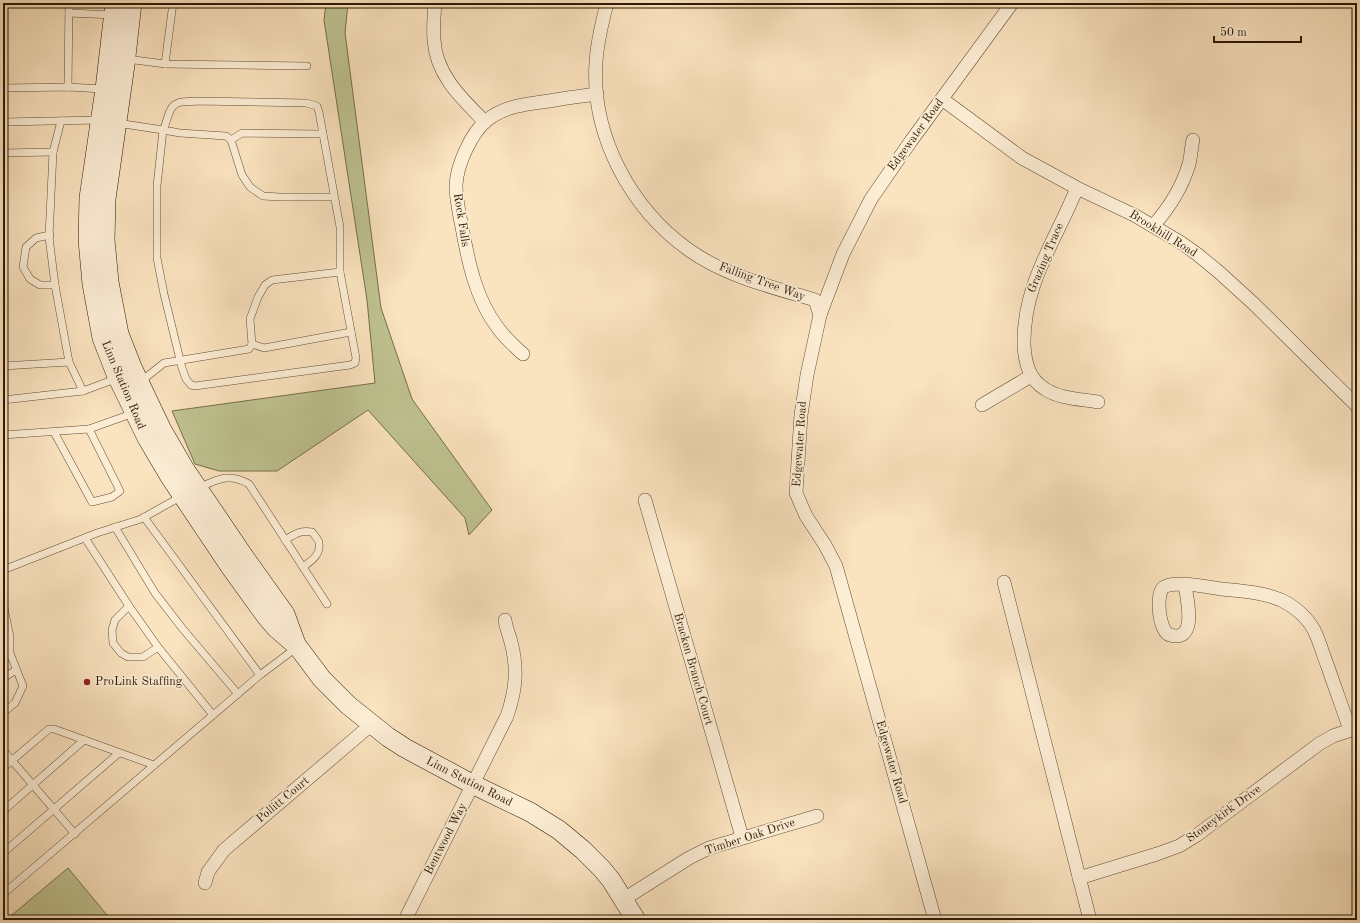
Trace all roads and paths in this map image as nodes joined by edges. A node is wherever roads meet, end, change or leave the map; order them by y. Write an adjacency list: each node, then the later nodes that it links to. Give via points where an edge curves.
1 (69, 3): 8 (lane)
2 (132, 3): 9 (street, Linn Station Road)
3 (173, 3): 10 (lane)
4 (435, 3): 20 (street, via 434,40 440,65 455,90)
5 (607, 3): 15 (street, Falling Tree Way, via 600,30 596,63)
6 (1012, 3): 16 (street, Edgewater Road)
7 (114, 9): 8 (lane); 9 (street, Linn Station Road)
8 (69, 14): 12 (lane)
9 (117, 58): 10 (lane); 14 (street, Linn Station Road)
10 (165, 64): 11 (lane)
11 (307, 66)
12 (68, 86): 13 (lane); 14 (lane)
13 (3, 88)
14 (113, 90): 19 (street, Linn Station Road)
15 (597, 94): 20 (street, Rock Falls, via 517,105 495,114); 33 (street, Falling Tree Way, via 607,142 623,177 641,204 663,229 689,250 720,268 815,300)
16 (942, 99): 27 (street, Brookhill Road, via 1022,158); 33 (street, Edgewater Road, via 871,199 843,254)
17 (61, 121): 18 (lane); 19 (lane); 25 (lane)
18 (3, 122)
19 (109, 122): 21 (lane); 41 (street, Linn Station Road, via 105,240 109,282)
20 (485, 122): 36 (street, Rock Falls, via 474,135 460,163 456,184 457,201 470,268 480,295 497,328)
21 (163, 130): 22 (lane, via 171,108 178,103 194,101 317,106); 23 (lane, via 226,136); 37 (lane, via 157,186 157,258)
22 (323, 134): 23 (lane, via 242,133); 28 (lane)
23 (231, 140): 28 (lane, via 242,175 250,187 263,196)
24 (1193, 140): 29 (street, via 1189,164 1183,179 1172,202)
25 (53, 152): 26 (lane); 30 (lane)
26 (3, 153)
27 (1077, 188): 29 (street, Brookhill Road, via 1134,214); 40 (street, Grazing Trace, via 1037,274 1028,301 1024,332 1025,359)
28 (334, 197): 31 (lane, via 340,227)
29 (1153, 226): 45 (street, Brookhill Road, via 1180,242 1220,273)
30 (50, 235): 32 (lane); 32 (lane, via 36,238 26,247 23,267 30,279 40,285)
31 (340, 272): 34 (lane); 35 (lane, via 272,280 265,285 250,319)
32 (54, 285): 38 (lane)
33 (820, 315): 96 (street, Edgewater Road, via 806,375 796,493 806,516 836,566)
34 (351, 332): 35 (lane, via 264,348); 37 (lane, via 356,358 350,366 195,386 186,379)
35 (252, 344): 37 (lane, via 248,349)
36 (523, 354)
37 (180, 360): 41 (lane, via 164,363)
38 (69, 362): 39 (lane); 42 (lane)
39 (3, 366)
40 (1031, 376): 44 (street, via 1045,389 1056,394); 46 (street)
41 (129, 385): 42 (lane); 47 (street, Linn Station Road); 51 (street, Linn Station Road, via 162,430 184,468)
42 (83, 391): 43 (lane)
43 (3, 400)
44 (1098, 402)
45 (1356, 403)
46 (982, 405)
47 (134, 412): 48 (lane); 51 (street, Linn Station Road, via 147,438)
48 (90, 429): 49 (lane); 49 (lane, via 120,490 112,497 92,502)
49 (54, 432): 50 (lane)
50 (3, 436)
51 (190, 492): 53 (lane); 56 (lane, via 223,478 240,478 249,484); 67 (street, Linn Station Road, via 245,558 285,614)
52 (645, 500): 88 (street, Bracken Branch Court)
53 (144, 517): 54 (lane); 69 (lane)
54 (116, 527): 55 (lane); 71 (lane, via 155,593)
55 (84, 538): 58 (lane); 63 (lane)
56 (286, 540): 57 (lane); 57 (lane, via 296,532 312,532 319,543 319,549 315,559)
57 (303, 566): 62 (lane)
58 (3, 570)
59 (1004, 582): 90 (street)
60 (1185, 585): 75 (street, via 1262,594 1282,600 1300,613 1314,630)
61 (3, 604): 65 (lane)
62 (327, 604)
63 (129, 606): 66 (lane); 66 (lane, via 115,620 112,630 113,643 128,657 143,657)
64 (505, 620): 82 (street, Bentwood Way, via 515,664 513,698 507,716)
65 (7, 638): 68 (lane)
66 (158, 646): 73 (lane)
67 (298, 647): 69 (lane); 74 (street, Linn Station Road, via 322,679)
68 (16, 670): 70 (lane); 72 (lane, via 23,686 15,703)
69 (260, 675): 71 (lane)
70 (3, 678)
71 (238, 694): 73 (lane)
72 (3, 713)
73 (213, 715): 80 (lane)
74 (372, 724): 82 (street, Linn Station Road, via 405,748); 91 (street, Pollitt Court, via 224,850 208,872)
75 (1354, 729): 90 (street, Stoneykirk Drive, via 1333,736 1320,744 1179,846)
76 (84, 740): 78 (lane); 79 (lane, via 49,729); 83 (lane)
77 (3, 750): 79 (lane)
78 (119, 752): 80 (lane); 84 (lane)
79 (12, 760): 81 (lane); 83 (lane)
80 (154, 765): 87 (lane)
81 (3, 768)
82 (472, 784): 93 (street, Linn Station Road, via 530,812 559,830 602,869); 94 (street, Bentwood Way)
83 (33, 785): 84 (lane); 85 (lane)
84 (54, 810): 87 (lane); 89 (lane)
85 (3, 811)
86 (817, 816): 88 (street, Timber Oak Drive)
87 (75, 834): 92 (lane)
88 (742, 838): 93 (street, Timber Oak Drive, via 689,858)
89 (3, 853)
90 (1079, 878): 97 (street)
91 (205, 883)
92 (3, 894)
93 (624, 899): 95 (street, Linn Station Road)
94 (405, 920)
95 (636, 920)
96 (935, 920)
97 (1090, 920)

